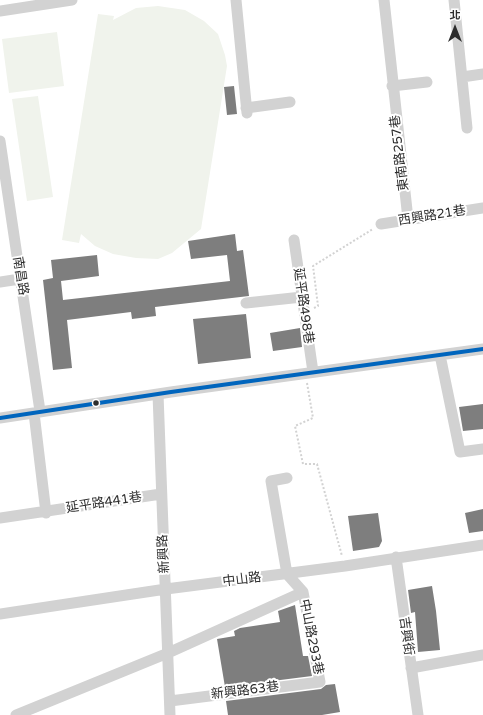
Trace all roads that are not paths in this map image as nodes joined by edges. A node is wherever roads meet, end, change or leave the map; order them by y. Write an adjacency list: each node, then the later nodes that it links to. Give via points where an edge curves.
1 (72, 0): 5 (street)
2 (236, 0): 10 (street, via 247,110)
3 (384, 0): 9 (street, 東南路257巷)
4 (454, 0): 7 (street)
5 (0, 12)
6 (483, 74): 7 (street)
7 (462, 77): 11 (street)
8 (427, 82): 9 (street)
9 (392, 86): 14 (street, 東南路257巷)
10 (290, 102)
11 (467, 128)
12 (0, 146): 17 (street, 南昌路)
13 (483, 208): 14 (street, 西興路21巷)
14 (408, 219): 15 (street, 西興路21巷)
15 (381, 224)
16 (294, 240): 19 (street, 延平路498巷)
17 (20, 279): 18 (street); 25 (street, 南昌路)
18 (0, 282)
19 (302, 297): 20 (street); 23 (street, 延平路498巷)
20 (246, 303)
21 (483, 349): 22 (street)
22 (440, 355): 23 (street); 27 (street, via 460,452)
23 (309, 373): 24 (street)
24 (158, 394): 25 (street); 29 (street, 新興路)
25 (37, 412): 26 (street); 30 (street)
26 (0, 418)
27 (483, 449)
28 (287, 478): 34 (street, via 271,481)
29 (161, 494): 30 (street, 延平路441巷); 35 (street, 新興路)
30 (46, 513): 31 (street, 延平路441巷)
31 (0, 518)
32 (483, 545): 33 (street, 中山路)
33 (396, 557): 34 (street, 中山路); 40 (street, 吉興街)
34 (287, 574): 35 (street, 中山路); 36 (street, 中山路293巷)
35 (166, 590): 37 (street, 中山路); 38 (street, 新興路)
36 (303, 592): 38 (street); 41 (street, 中山路293巷)
37 (0, 614)
38 (168, 653): 42 (street, 新興路); 43 (street)
39 (483, 654): 40 (street)
40 (410, 668): 47 (street, 吉興街)
41 (320, 682): 42 (street, 新興路63巷)
42 (170, 701): 46 (street, 新興路)
43 (46, 703): 44 (street); 45 (street)
44 (16, 715)
45 (47, 715)
46 (170, 715)
47 (418, 715)

